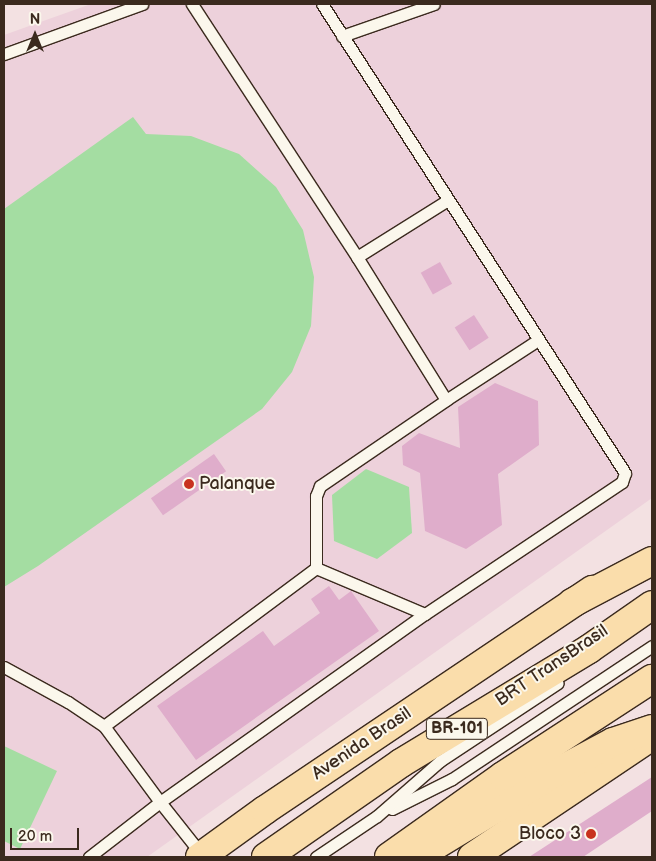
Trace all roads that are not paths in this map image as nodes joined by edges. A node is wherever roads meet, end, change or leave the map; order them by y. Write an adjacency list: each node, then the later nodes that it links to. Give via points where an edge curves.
1 (142, 4): 6 (lane)
2 (192, 4): 8 (lane)
3 (322, 4): 5 (lane)
4 (434, 4): 5 (lane)
5 (342, 36): 7 (lane)
6 (4, 54)
7 (448, 200): 8 (lane); 9 (lane)
8 (357, 257): 10 (lane)
9 (538, 340): 10 (lane); 16 (lane, via 625,473 622,482)
10 (446, 400): 13 (lane, via 320,486 316,496)
11 (652, 551): 14 (main road, Avenida Brasil)
12 (652, 562): 14 (main road)
13 (316, 568): 16 (lane); 21 (lane)
14 (572, 604): 26 (main road, Avenida Brasil)
15 (652, 606): 28 (main road, BR-101, via 589,649 401,763)
16 (425, 614): 24 (lane)
17 (620, 642): 25 (lane, BRT TransBrasil, via 440,761)
18 (652, 646): 25 (lane, BRT TransBrasil, via 452,779)
19 (4, 667): 21 (lane)
20 (652, 679): 30 (main road, via 503,776)
21 (104, 726): 24 (lane)
22 (652, 729): 31 (main road, via 613,742 550,775)
23 (652, 736): 32 (main road)
24 (160, 802): 26 (lane); 27 (lane)
25 (377, 816): 29 (lane, BRT TransBrasil)
26 (201, 856)
27 (89, 857)
28 (266, 857)
29 (316, 857)
30 (389, 857)
31 (416, 857)
32 (472, 857)

